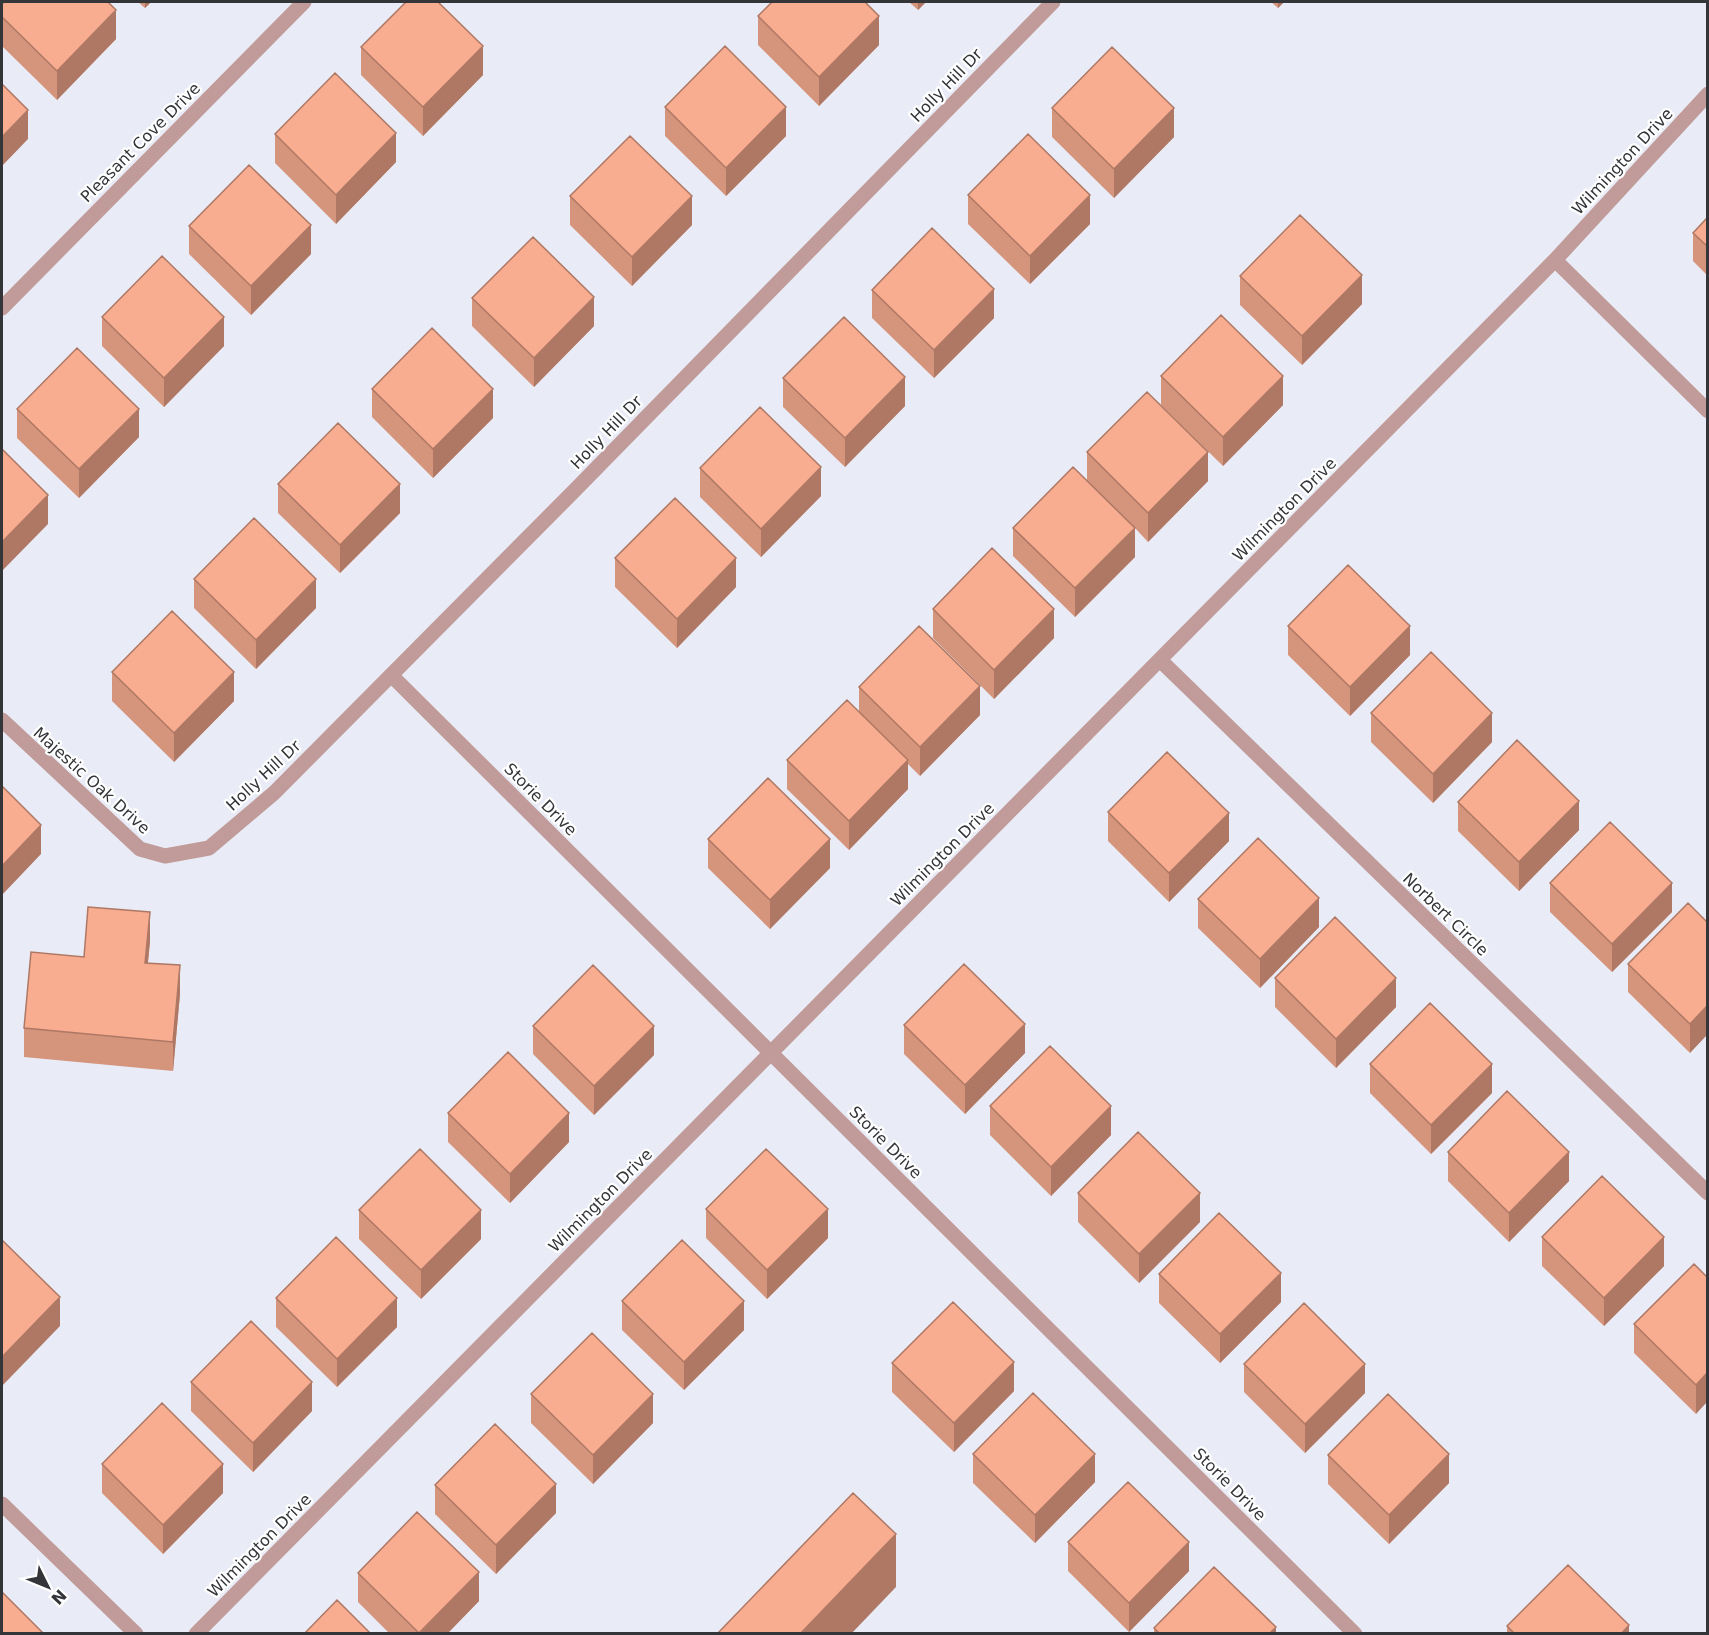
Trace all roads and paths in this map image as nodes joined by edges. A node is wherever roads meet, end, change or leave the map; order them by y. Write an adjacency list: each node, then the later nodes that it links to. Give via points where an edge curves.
1 (304, 2): 5 (street, Pleasant Cove Drive)
2 (1053, 2): 8 (street, Holly Hill Dr)
3 (1707, 94): 4 (street, Wilmington Drive)
4 (1555, 260): 6 (street); 7 (street, Wilmington Drive)
5 (2, 308)
6 (1707, 411)
7 (1160, 660): 11 (street, Wilmington Drive); 12 (street, Norbert Circle)
8 (391, 675): 10 (street, Holly Hill Dr, via 274,793 209,848); 11 (street, Storie Drive)
9 (2, 720): 10 (street, Majestic Oak Drive, via 140,849)
10 (165, 856)
11 (771, 1053): 15 (street, Wilmington Drive); 16 (street, Storie Drive)
12 (1707, 1193)
13 (2, 1504): 14 (street)
14 (136, 1634)
15 (196, 1634)
16 (1355, 1634)

